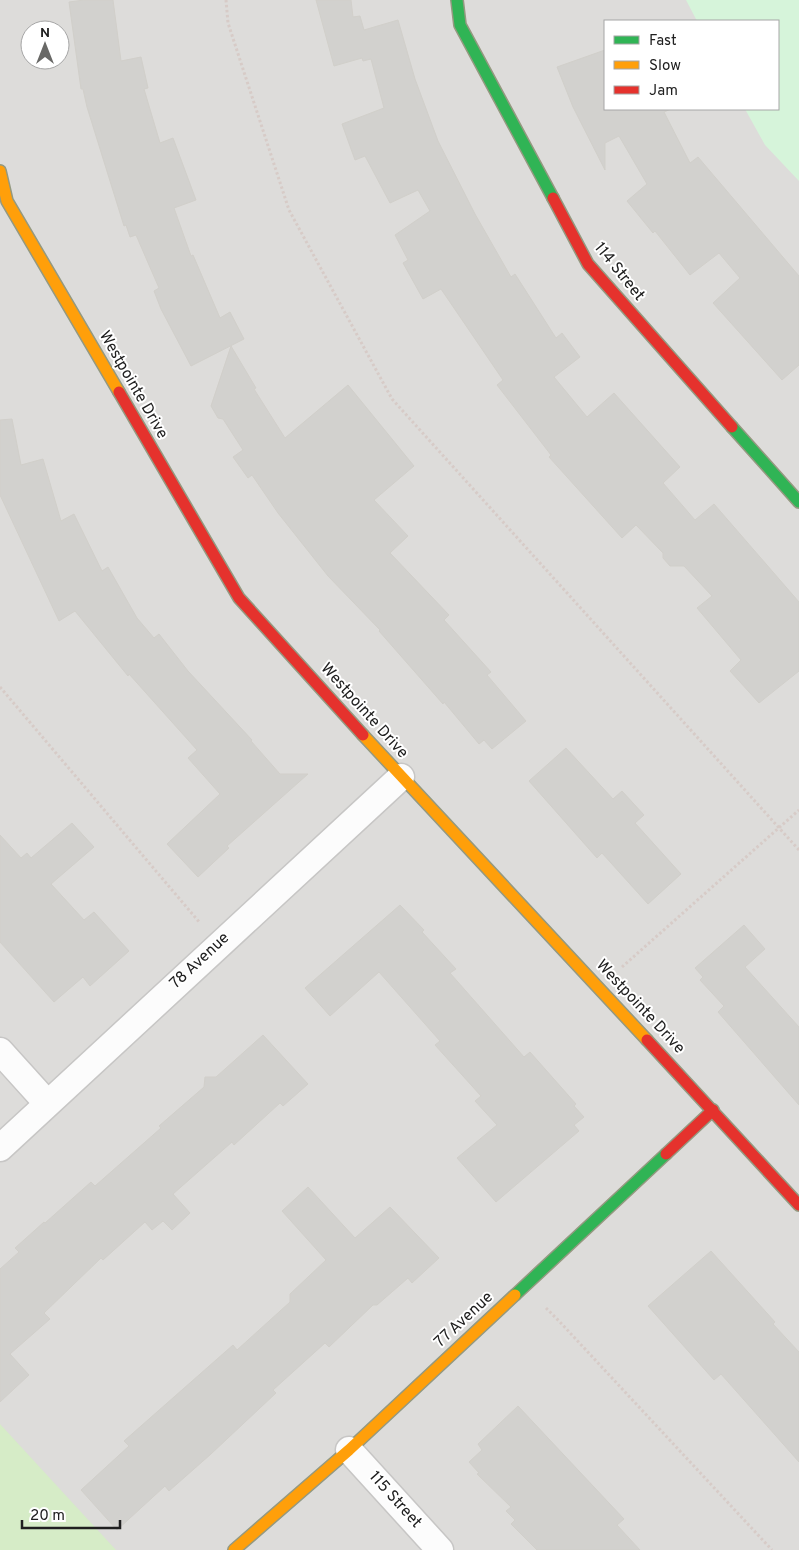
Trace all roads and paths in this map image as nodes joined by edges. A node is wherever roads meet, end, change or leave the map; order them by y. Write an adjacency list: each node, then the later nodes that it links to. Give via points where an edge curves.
1 (226, 0): 9 (path, via 228,22 289,210 392,399)
2 (457, 0): 5 (street, 114 Street, via 460,25 588,264)
3 (0, 171): 4 (street, Westpointe Drive)
4 (4, 201): 7 (street, Westpointe Drive, via 239,598)
5 (799, 502)
6 (0, 687): 11 (path, via 194,918)
7 (401, 777): 11 (street, 78 Avenue); 12 (street, Westpointe Drive)
8 (799, 810): 9 (path)
9 (779, 828): 10 (path); 12 (path)
10 (799, 850)
11 (220, 942): 14 (street, 78 Avenue)
12 (599, 987): 15 (street, Westpointe Drive)
13 (0, 1051): 14 (street)
14 (47, 1103): 16 (street, 78 Avenue)
15 (714, 1110): 17 (street, Westpointe Drive); 18 (street, 77 Avenue)
16 (0, 1148)
17 (799, 1205)
18 (523, 1288): 19 (street, 77 Avenue); 22 (path, via 559,1321)
19 (350, 1450): 20 (street, 77 Avenue); 21 (street, 115 Street)
20 (234, 1550)
21 (440, 1550)
22 (772, 1550)

